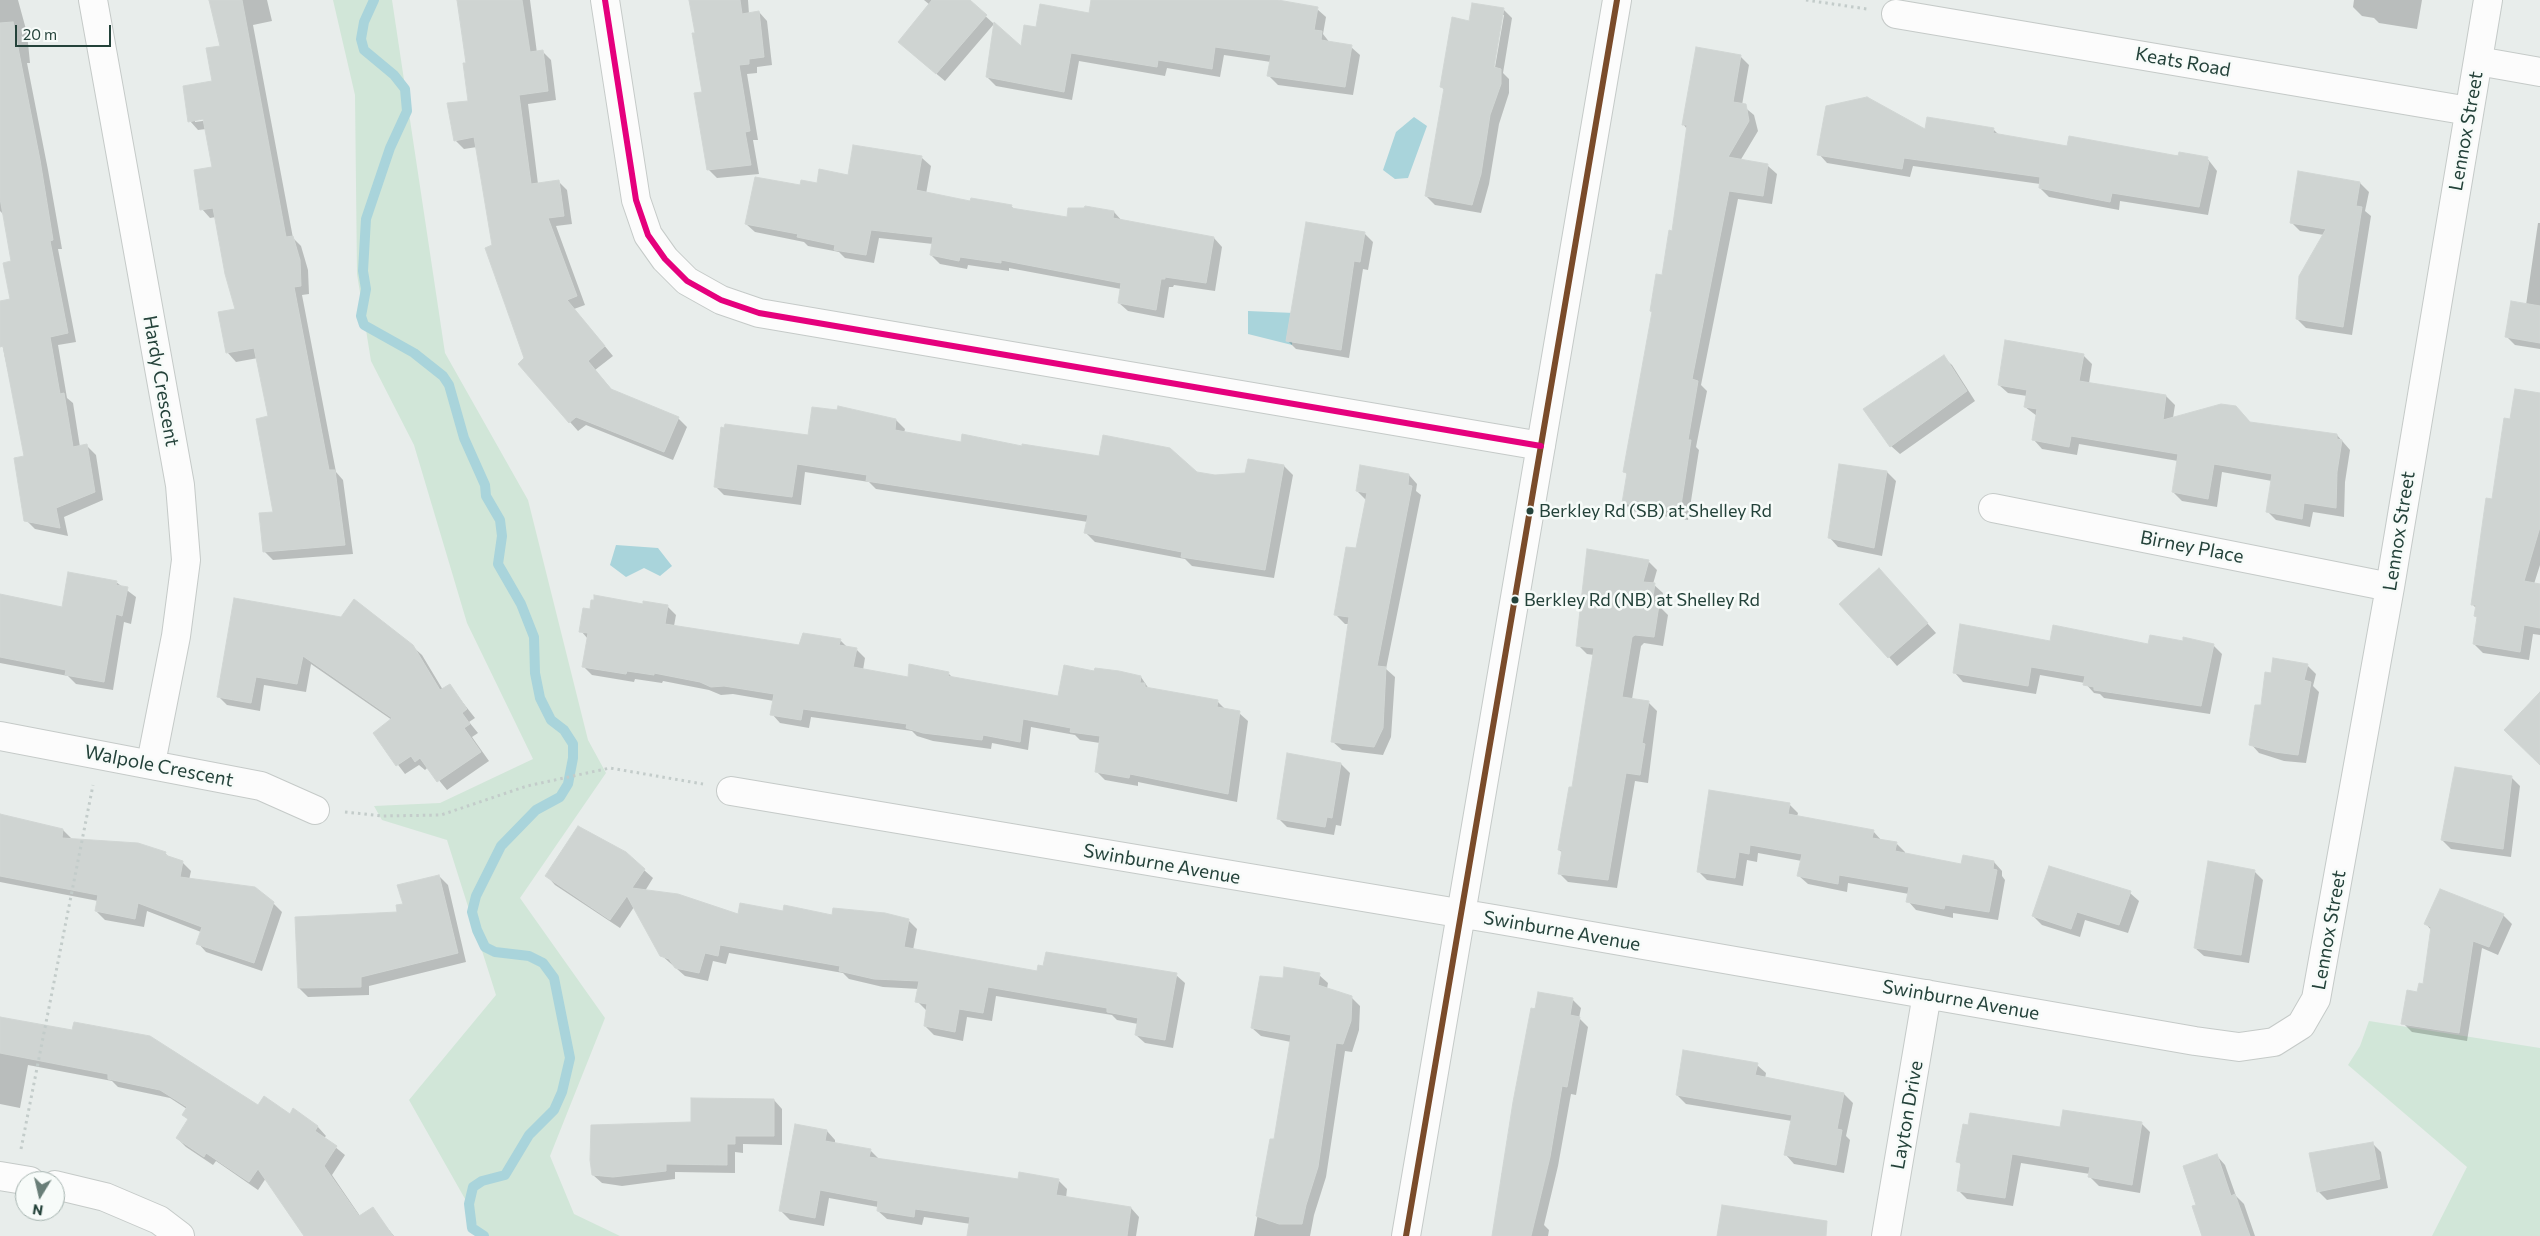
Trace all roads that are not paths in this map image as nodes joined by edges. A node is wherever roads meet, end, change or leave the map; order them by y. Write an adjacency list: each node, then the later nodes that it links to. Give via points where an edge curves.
1 (93, 0): 13 (street, Hardy Crescent, via 180,485 186,560 176,636)
2 (605, 0): 9 (street, via 636,200 648,235 665,259 687,281 721,300 759,313)
3 (1617, 0): 9 (street)
4 (2488, 0): 6 (street, Lennox Street)
5 (1896, 14): 8 (street, Keats Road)
6 (2478, 61): 7 (street); 8 (street, Lennox Street)
7 (2540, 72)
8 (2469, 111): 11 (street, Lennox Street)
9 (1541, 446): 16 (street)
10 (1993, 508): 11 (street, Birney Place)
11 (2390, 587): 18 (street, Lennox Street, via 2316,999 2301,1025)
12 (0, 736): 13 (street, Walpole Crescent)
13 (150, 763): 15 (street, Walpole Crescent, via 261,786)
14 (731, 792): 16 (street, Swinburne Avenue)
15 (314, 810)
16 (1462, 914): 17 (street, Swinburne Avenue); 21 (street)
17 (1927, 994): 18 (street, Swinburne Avenue, via 2239,1047); 22 (street, Layton Drive)
18 (2274, 1042)
19 (65, 1188): 20 (street, via 105,1197 160,1220)
20 (180, 1236)
21 (1406, 1236)
22 (1886, 1236)

